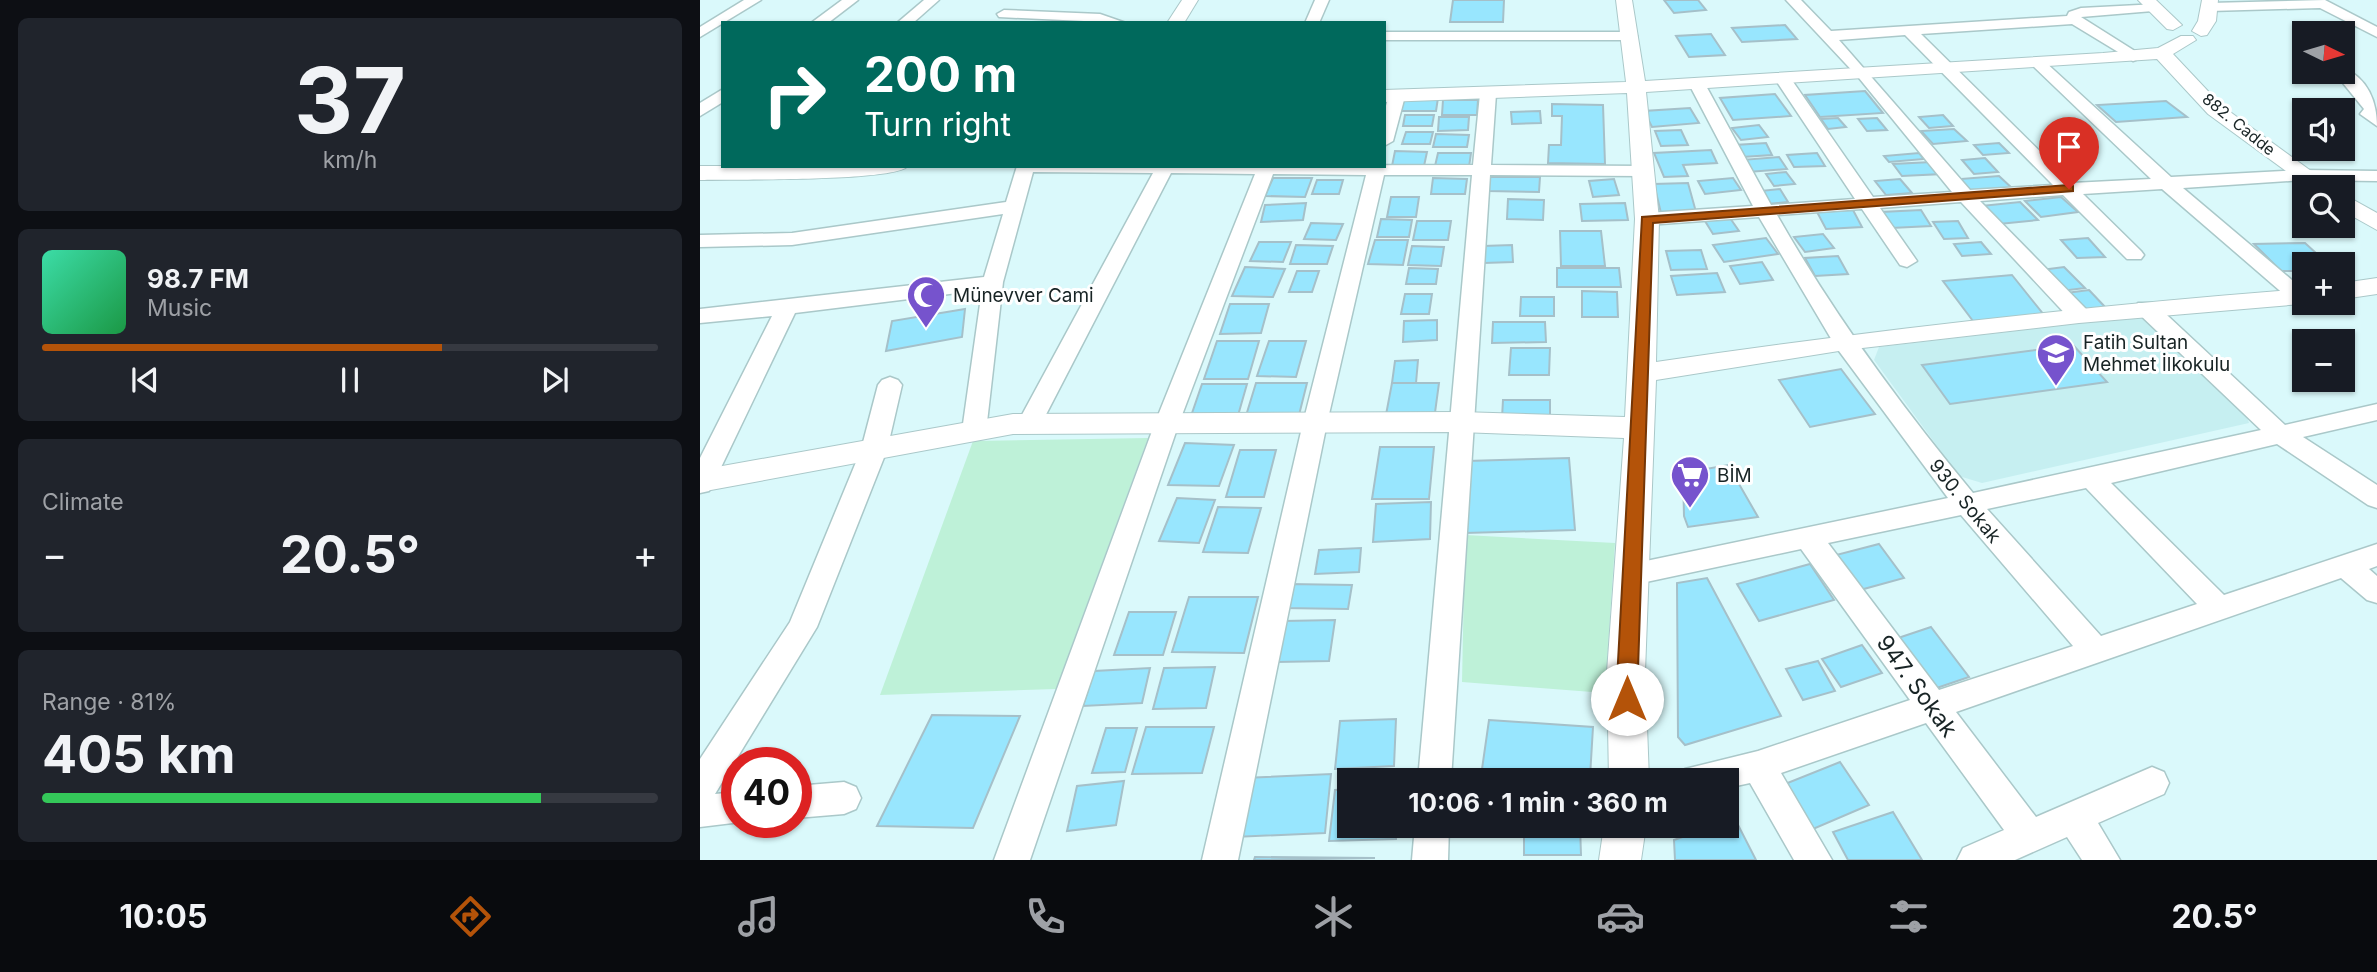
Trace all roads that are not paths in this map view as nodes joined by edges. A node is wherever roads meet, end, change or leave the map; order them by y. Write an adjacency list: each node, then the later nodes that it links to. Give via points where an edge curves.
1 (754, 0): 19 (street)
2 (851, 0): 14 (street)
3 (932, 0): 15 (street)
4 (1017, 0): 12 (street)
5 (1190, 0): 17 (street)
6 (1322, 0): 18 (street)
7 (1625, 0): 24 (street)
8 (1793, 0): 25 (street)
9 (2319, 2): 11 (street); 21 (street)
10 (2149, 3): 13 (street, via 2081,12 2074,15); 22 (street, via 2173,25)
11 (2210, 4): 22 (street)
12 (999, 18): 16 (street)
13 (2075, 20): 20 (street); 27 (street)
14 (821, 21)
15 (906, 21)
16 (1083, 21)
17 (1176, 21)
18 (1312, 21)
19 (709, 26)
20 (1908, 30): 25 (street); 29 (street)
21 (2377, 33)
22 (2194, 35): 26 (street)
23 (1386, 36): 24 (street)
24 (1630, 36): 34 (street)
25 (1828, 36): 30 (street)
26 (2162, 53): 27 (street); 50 (street, 882. Cadde, via 2215,110)
27 (2133, 56): 28 (street)
28 (2038, 63): 29 (street); 54 (street)
29 (1949, 69): 30 (street); 55 (street)
30 (1864, 75): 31 (street); 56 (street)
31 (1783, 79): 32 (street); 57 (street)
32 (1697, 83): 34 (street); 60 (street, 930. Sokak)
33 (2354, 84): 39 (street, via 2370,102 2368,114)
34 (1636, 87): 35 (street); 49 (street)
35 (1489, 94): 37 (street); 48 (street)
36 (721, 95): 38 (street)
37 (1391, 96): 40 (street)
38 (700, 111)
39 (2377, 121)
40 (1386, 128)
41 (820, 168): 42 (street, via 843,173); 47 (street)
42 (882, 168)
43 (1025, 168): 58 (street)
44 (1165, 168): 45 (street); 82 (street)
45 (1267, 168): 46 (street); 80 (street)
46 (1376, 168): 48 (street); 81 (street)
47 (713, 170)
48 (1483, 170): 49 (street); 79 (street)
49 (1643, 172): 61 (street)
50 (2303, 175)
51 (2292, 176): 54 (street)
52 (2355, 176): 53 (street)
53 (2377, 176)
54 (2166, 183): 55 (street); 68 (street)
55 (2069, 189): 56 (street); 64 (street)
56 (1964, 195): 57 (street); 73 (street)
57 (1870, 202): 60 (street); 65 (street)
58 (1014, 207): 63 (street, via 792,239); 66 (street)
59 (2355, 209): 62 (street)
60 (1763, 210): 61 (street); 75 (street, 930. Sokak)
61 (1647, 219): 76 (street)
62 (2377, 223)
63 (700, 241)
64 (2134, 255)
65 (1907, 261)
66 (993, 282): 71 (street); 84 (street)
67 (2377, 286): 69 (street)
68 (2292, 289)
69 (2355, 289)
70 (2292, 298): 72 (street)
71 (787, 308): 74 (street); 88 (street)
72 (2146, 308): 73 (street); 85 (street)
73 (2079, 315): 75 (street)
74 (700, 316)
75 (1845, 342): 76 (street); 90 (street, 930. Sokak)
76 (1642, 373): 83 (street)
77 (890, 385): 86 (street)
78 (2377, 412): 85 (street)
79 (1460, 422): 81 (street); 83 (street); 100 (street)
80 (1167, 423): 81 (street); 82 (street); 113 (street)
81 (1315, 423): 114 (street)
82 (1029, 424): 84 (street)
83 (1638, 428): 94 (street)
84 (974, 431): 86 (street)
85 (2280, 434): 87 (street); 89 (street)
86 (874, 450): 88 (street); 104 (street, via 802,627)
87 (2091, 478): 90 (street); 96 (street)
88 (701, 482)
89 (2377, 498)
90 (1965, 504): 91 (street); 97 (street, 930. Sokak)
91 (1807, 536): 94 (street); 98 (street, 947. Sokak)
92 (2377, 555): 93 (street)
93 (2346, 566): 95 (street); 96 (street)
94 (1632, 574): 101 (street, via 1626,672)
95 (2377, 592)
96 (2219, 609): 97 (street)
97 (2096, 651): 98 (street)
98 (1932, 707): 99 (street); 110 (street, 947. Sokak)
99 (1758, 766): 102 (street); 117 (street)
100 (1436, 768)
101 (1629, 768)
102 (1739, 770)
103 (2152, 783): 109 (street)
104 (700, 788)
105 (844, 798): 106 (street)
106 (812, 801)
107 (721, 809): 108 (street)
108 (700, 811)
109 (2074, 818): 110 (street); 119 (street)
110 (2029, 836): 118 (street)
111 (1431, 838): 115 (street)
112 (1623, 838): 116 (street)
113 (1012, 860)
114 (1220, 860)
115 (1430, 860)
116 (1620, 860)
117 (1814, 860)
118 (1975, 860)
119 (2102, 860)

